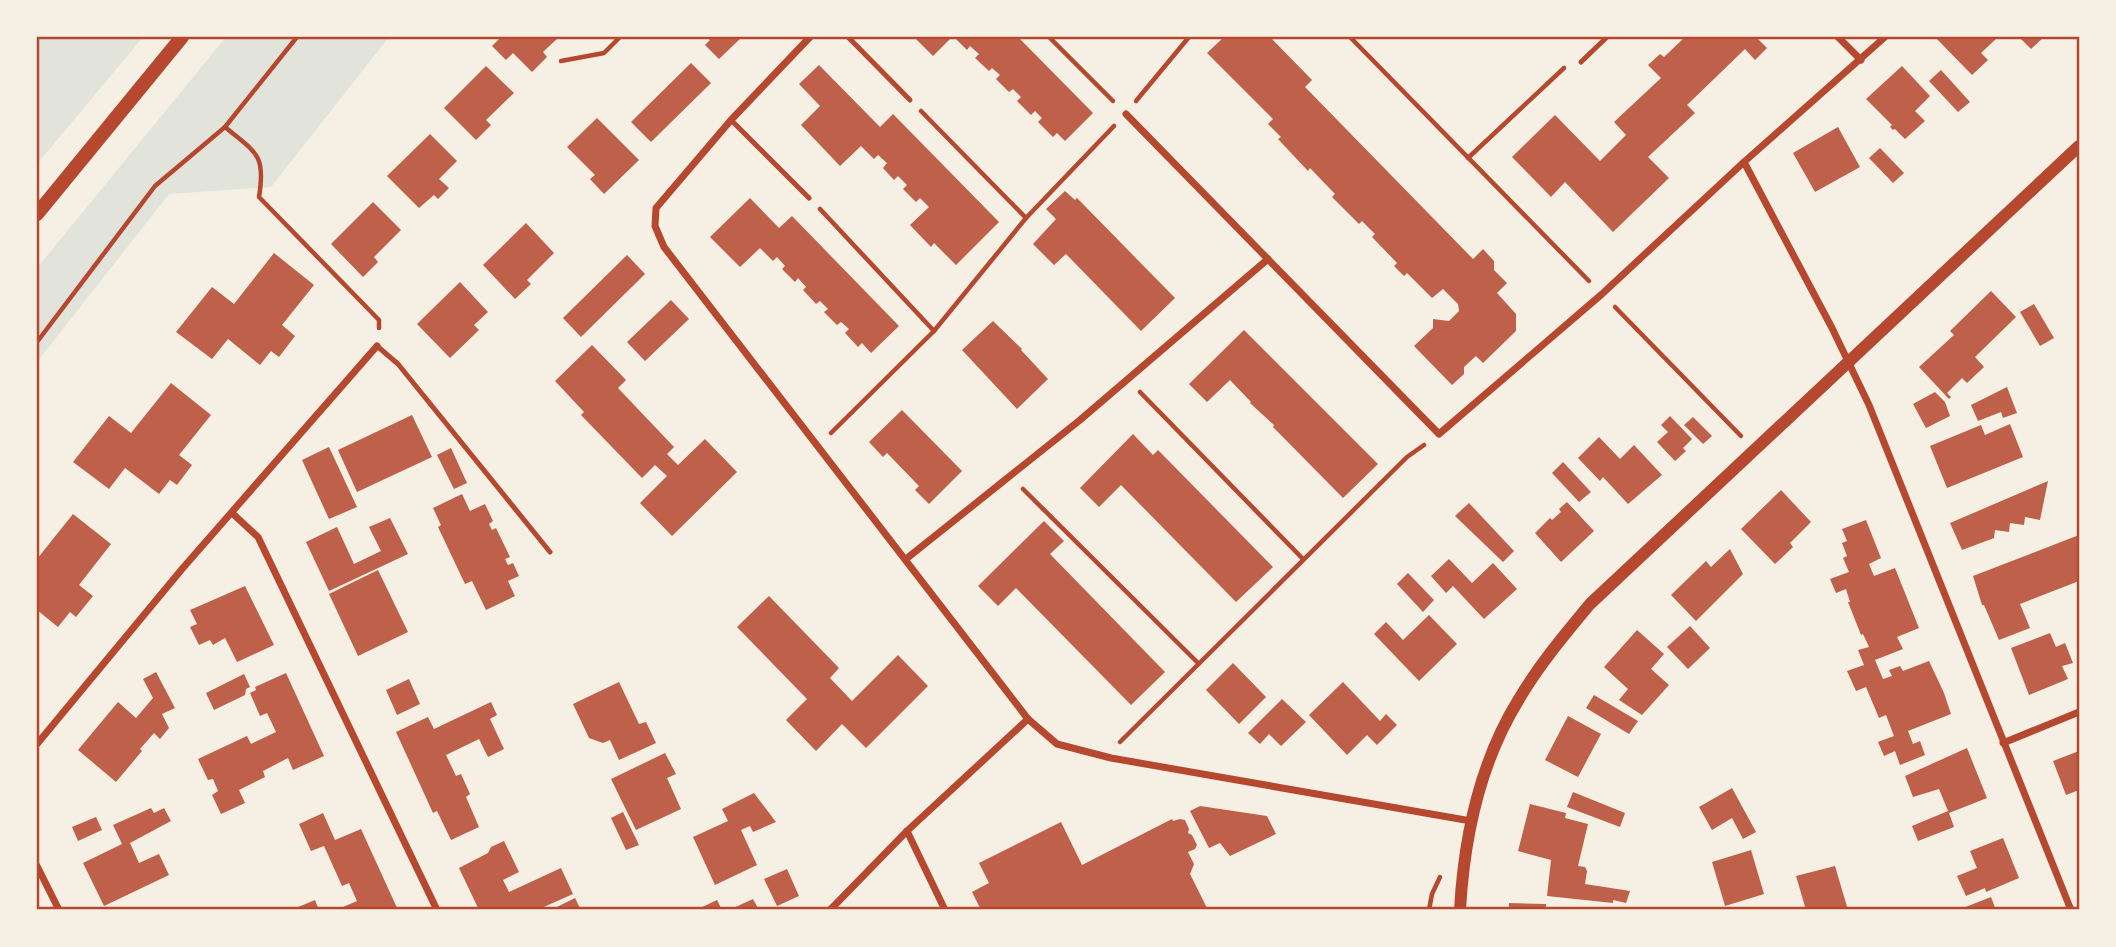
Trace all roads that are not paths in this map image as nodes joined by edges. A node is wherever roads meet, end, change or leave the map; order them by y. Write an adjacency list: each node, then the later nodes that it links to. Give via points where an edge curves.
1 (182, 37): 15 (main road)
2 (810, 37): 11 (street)
3 (848, 37): 9 (lane)
4 (1607, 37): 8 (lane)
5 (1838, 37): 7 (street)
6 (1885, 37): 7 (street)
7 (1861, 60): 13 (street)
8 (1581, 62)
9 (910, 100)
10 (1125, 114): 16 (street)
11 (731, 120): 14 (lane); 21 (street, via 656,208 655,226 664,247)
12 (2079, 146): 18 (street)
13 (1744, 162): 16 (street, via 1602,294 1439,434); 18 (street)
14 (809, 198)
15 (37, 214)
16 (1268, 259): 21 (street, via 1128,380)
17 (377, 346): 19 (street); 20 (lane, via 398,365)
18 (1848, 362): 24 (street); 26 (street, via 1590,604 1550,652 1502,732)
19 (232, 513): 25 (street); 30 (street, via 258,537)
20 (550, 552)
21 (906, 559): 23 (street)
22 (2079, 712): 24 (street)
23 (1028, 719): 26 (street, via 1057,744 1111,758); 27 (street)
24 (2003, 743): 34 (street)
25 (37, 744)
26 (1471, 821): 33 (street)
27 (907, 831): 31 (street); 32 (street)
28 (37, 866): 29 (street)
29 (59, 910)
30 (437, 910)
31 (830, 910)
32 (945, 910)
33 (1460, 910)
34 (2071, 910)

